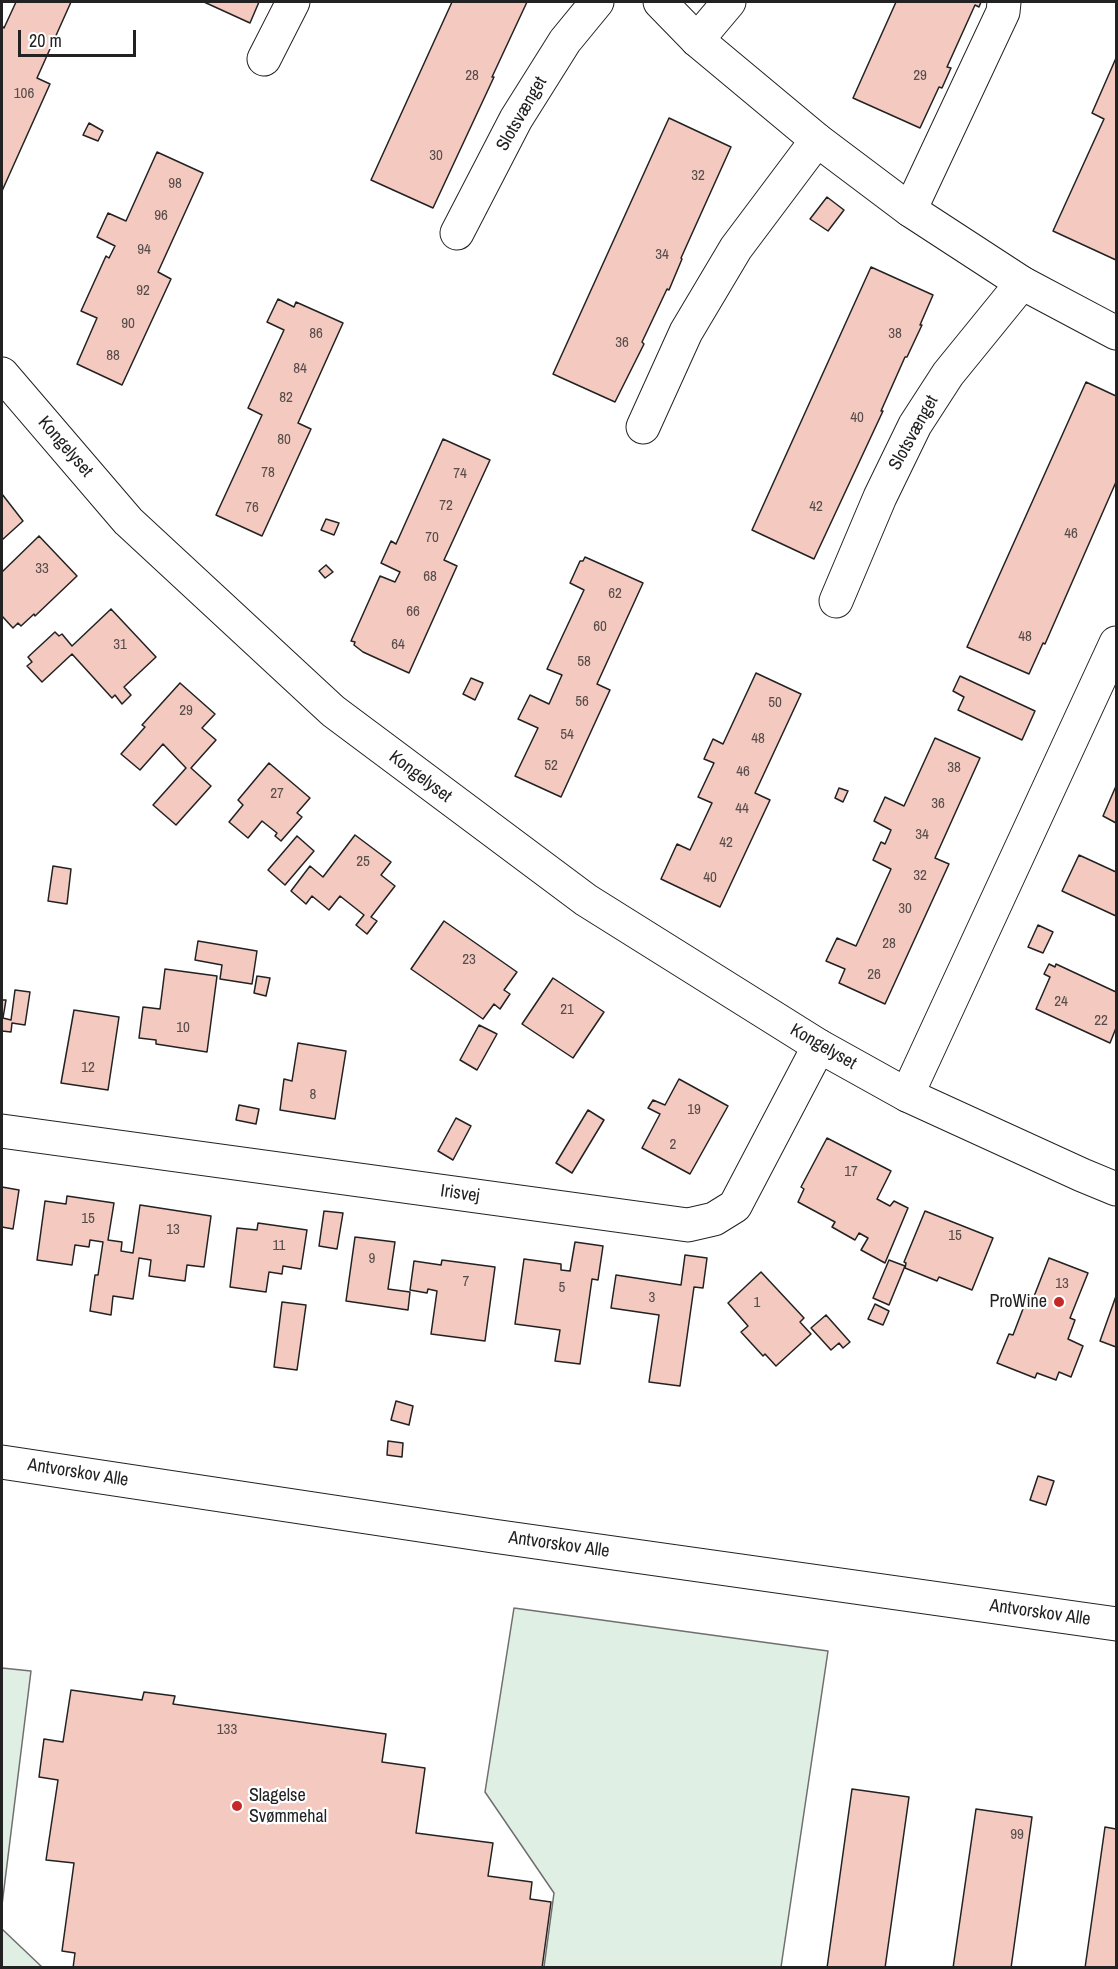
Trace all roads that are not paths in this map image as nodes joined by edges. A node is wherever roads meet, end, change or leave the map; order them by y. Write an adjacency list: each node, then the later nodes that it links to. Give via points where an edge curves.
1 (293, 2): 7 (street)
2 (597, 2): 10 (street, Slotsvænget, via 565,41 516,119)
3 (660, 2): 6 (street)
4 (729, 2): 6 (street)
5 (1004, 2): 9 (street, via 1003,12)
6 (697, 40): 8 (street)
7 (264, 59)
8 (817, 140): 9 (street); 14 (street, via 736,248 686,332)
9 (910, 210): 11 (street)
10 (457, 233)
11 (1022, 283): 12 (street); 15 (street, Slotsvænget, via 948,374 915,425)
12 (1116, 333)
13 (2, 374): 17 (street, Kongelyset, via 128,521 333,711 586,900)
14 (643, 426)
15 (836, 601)
16 (1116, 643): 18 (street)
17 (819, 1046): 18 (street, Kongelyset); 19 (street, Irisvej, via 735,1206 714,1219 688,1225)
18 (908, 1095): 20 (street, Kongelyset)
19 (2, 1131)
20 (1116, 1189)
21 (2, 1462): 22 (street, Antvorskov Alle)
22 (1116, 1624)

